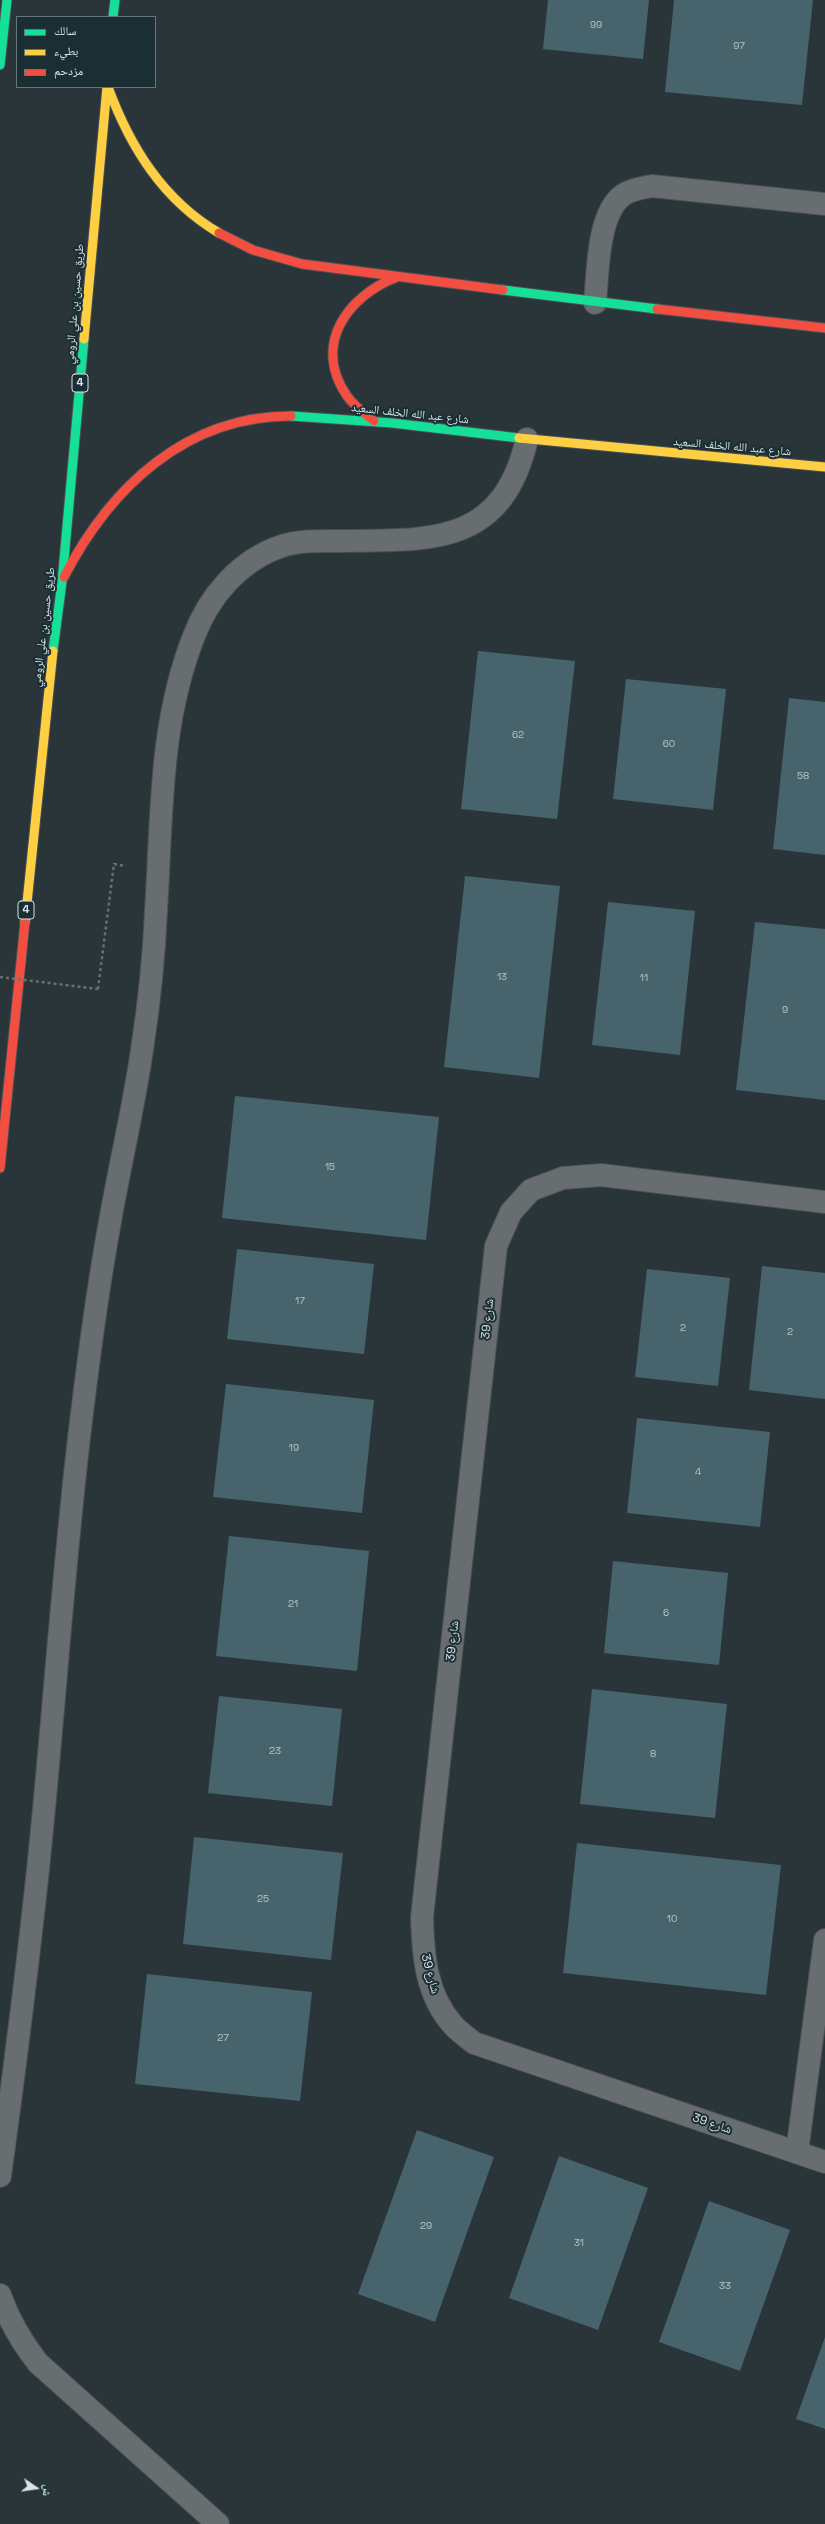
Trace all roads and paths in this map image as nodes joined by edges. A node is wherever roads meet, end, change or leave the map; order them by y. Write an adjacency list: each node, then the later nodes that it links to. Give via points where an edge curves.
1 (8, 0): 4 (main road)
2 (115, 0): 3 (main road)
3 (114, 16)
4 (0, 66)
5 (108, 88): 8 (main road, via 118,117 131,143 154,178 178,203 206,225 231,240 259,252 288,260)
6 (108, 88): 14 (main road, طريق حسين بن علي الرومي / 4)
7 (825, 204): 9 (street, via 652,186 635,189 622,196 611,208 604,226)
8 (400, 277): 9 (main road); 11 (main road, via 379,282 361,294 346,310 337,329 334,350 336,372 344,391 357,408)
9 (595, 303): 10 (main road)
10 (825, 328)
11 (374, 421): 12 (main road, شارع عبد الله الخلف السعيد); 14 (main road, شارع عبد الله الخلف السعيد, via 302,416 267,417 234,424 201,436 170,452 116,495 94,521 76,551)
12 (527, 439): 13 (main road, شارع عبد الله الخلف السعيد); 22 (street, via 521,464 506,492 494,508 473,524 450,534 425,540 307,541 281,546 257,558 235,574 217,593 202,616 179,682 162,780 157,908 143,1044 96,1305 81,1417 68,1529 38,1871)
13 (825, 468)
14 (62, 582): 17 (main road, طريق حسين بن علي الرومي / 4)
15 (0, 977): 16 (path, bridge)
16 (98, 989)
17 (0, 1168)
18 (825, 1202): 20 (street, شارع 39, via 601,1175 563,1178 531,1190 511,1212 496,1246 422,1917 423,1958 434,1996 452,2025 474,2043)
19 (825, 1940): 20 (street)
20 (797, 2152): 21 (street, شارع 39)
21 (825, 2162)
22 (0, 2176)
23 (0, 2295): 24 (street, via 8,2318 21,2342 38,2363)
24 (218, 2524)

